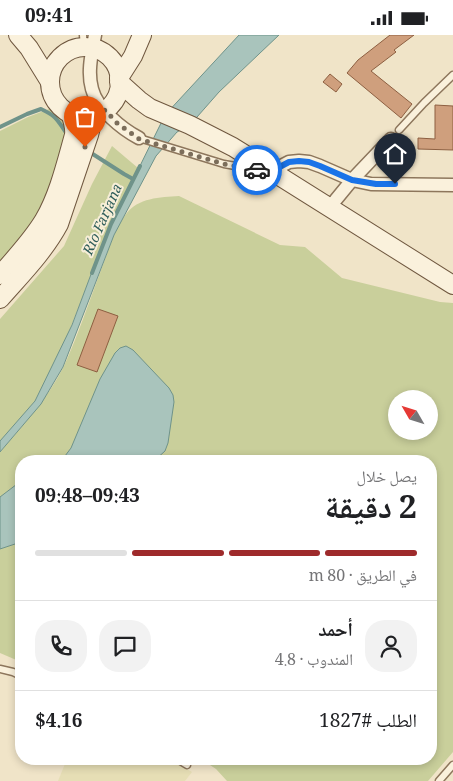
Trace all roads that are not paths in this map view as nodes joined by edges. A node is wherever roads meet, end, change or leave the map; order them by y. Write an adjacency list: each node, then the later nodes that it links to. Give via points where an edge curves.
1 (140, 40): 3 (main road, via 128,50); 6 (main road)
2 (23, 42): 4 (main road, via 40,51); 7 (main road)
3 (92, 44): 4 (main road); 6 (main road, via 113,62); 9 (street, via 92,90)
4 (63, 55): 7 (main road, via 51,72)
5 (453, 75): 11 (lane)
6 (119, 80): 8 (main road); 9 (main road, via 114,100)
7 (50, 82): 10 (main road, via 53,97)
8 (150, 108): 9 (main road, via 136,106); 14 (main road, via 190,125)
9 (102, 111): 10 (main road, via 86,117); 12 (street); 13 (main road, via 89,135)
10 (70, 113): 13 (main road)
11 (395, 135): 15 (street)
12 (143, 139): 14 (lane, via 224,164)
13 (79, 143): 17 (main road)
14 (272, 171): 15 (street, via 289,162 309,162); 18 (main road)
15 (352, 180): 16 (street, via 376,184); 18 (street)
16 (453, 185)
17 (63, 194): 19 (main road, via 29,242); 21 (main road, via 60,224 52,238)
18 (329, 208): 20 (main road)
19 (0, 275)
20 (453, 285)
21 (0, 299)
22 (0, 669): 23 (lane)
23 (15, 673)
24 (453, 765): 25 (lane)
25 (439, 781)

